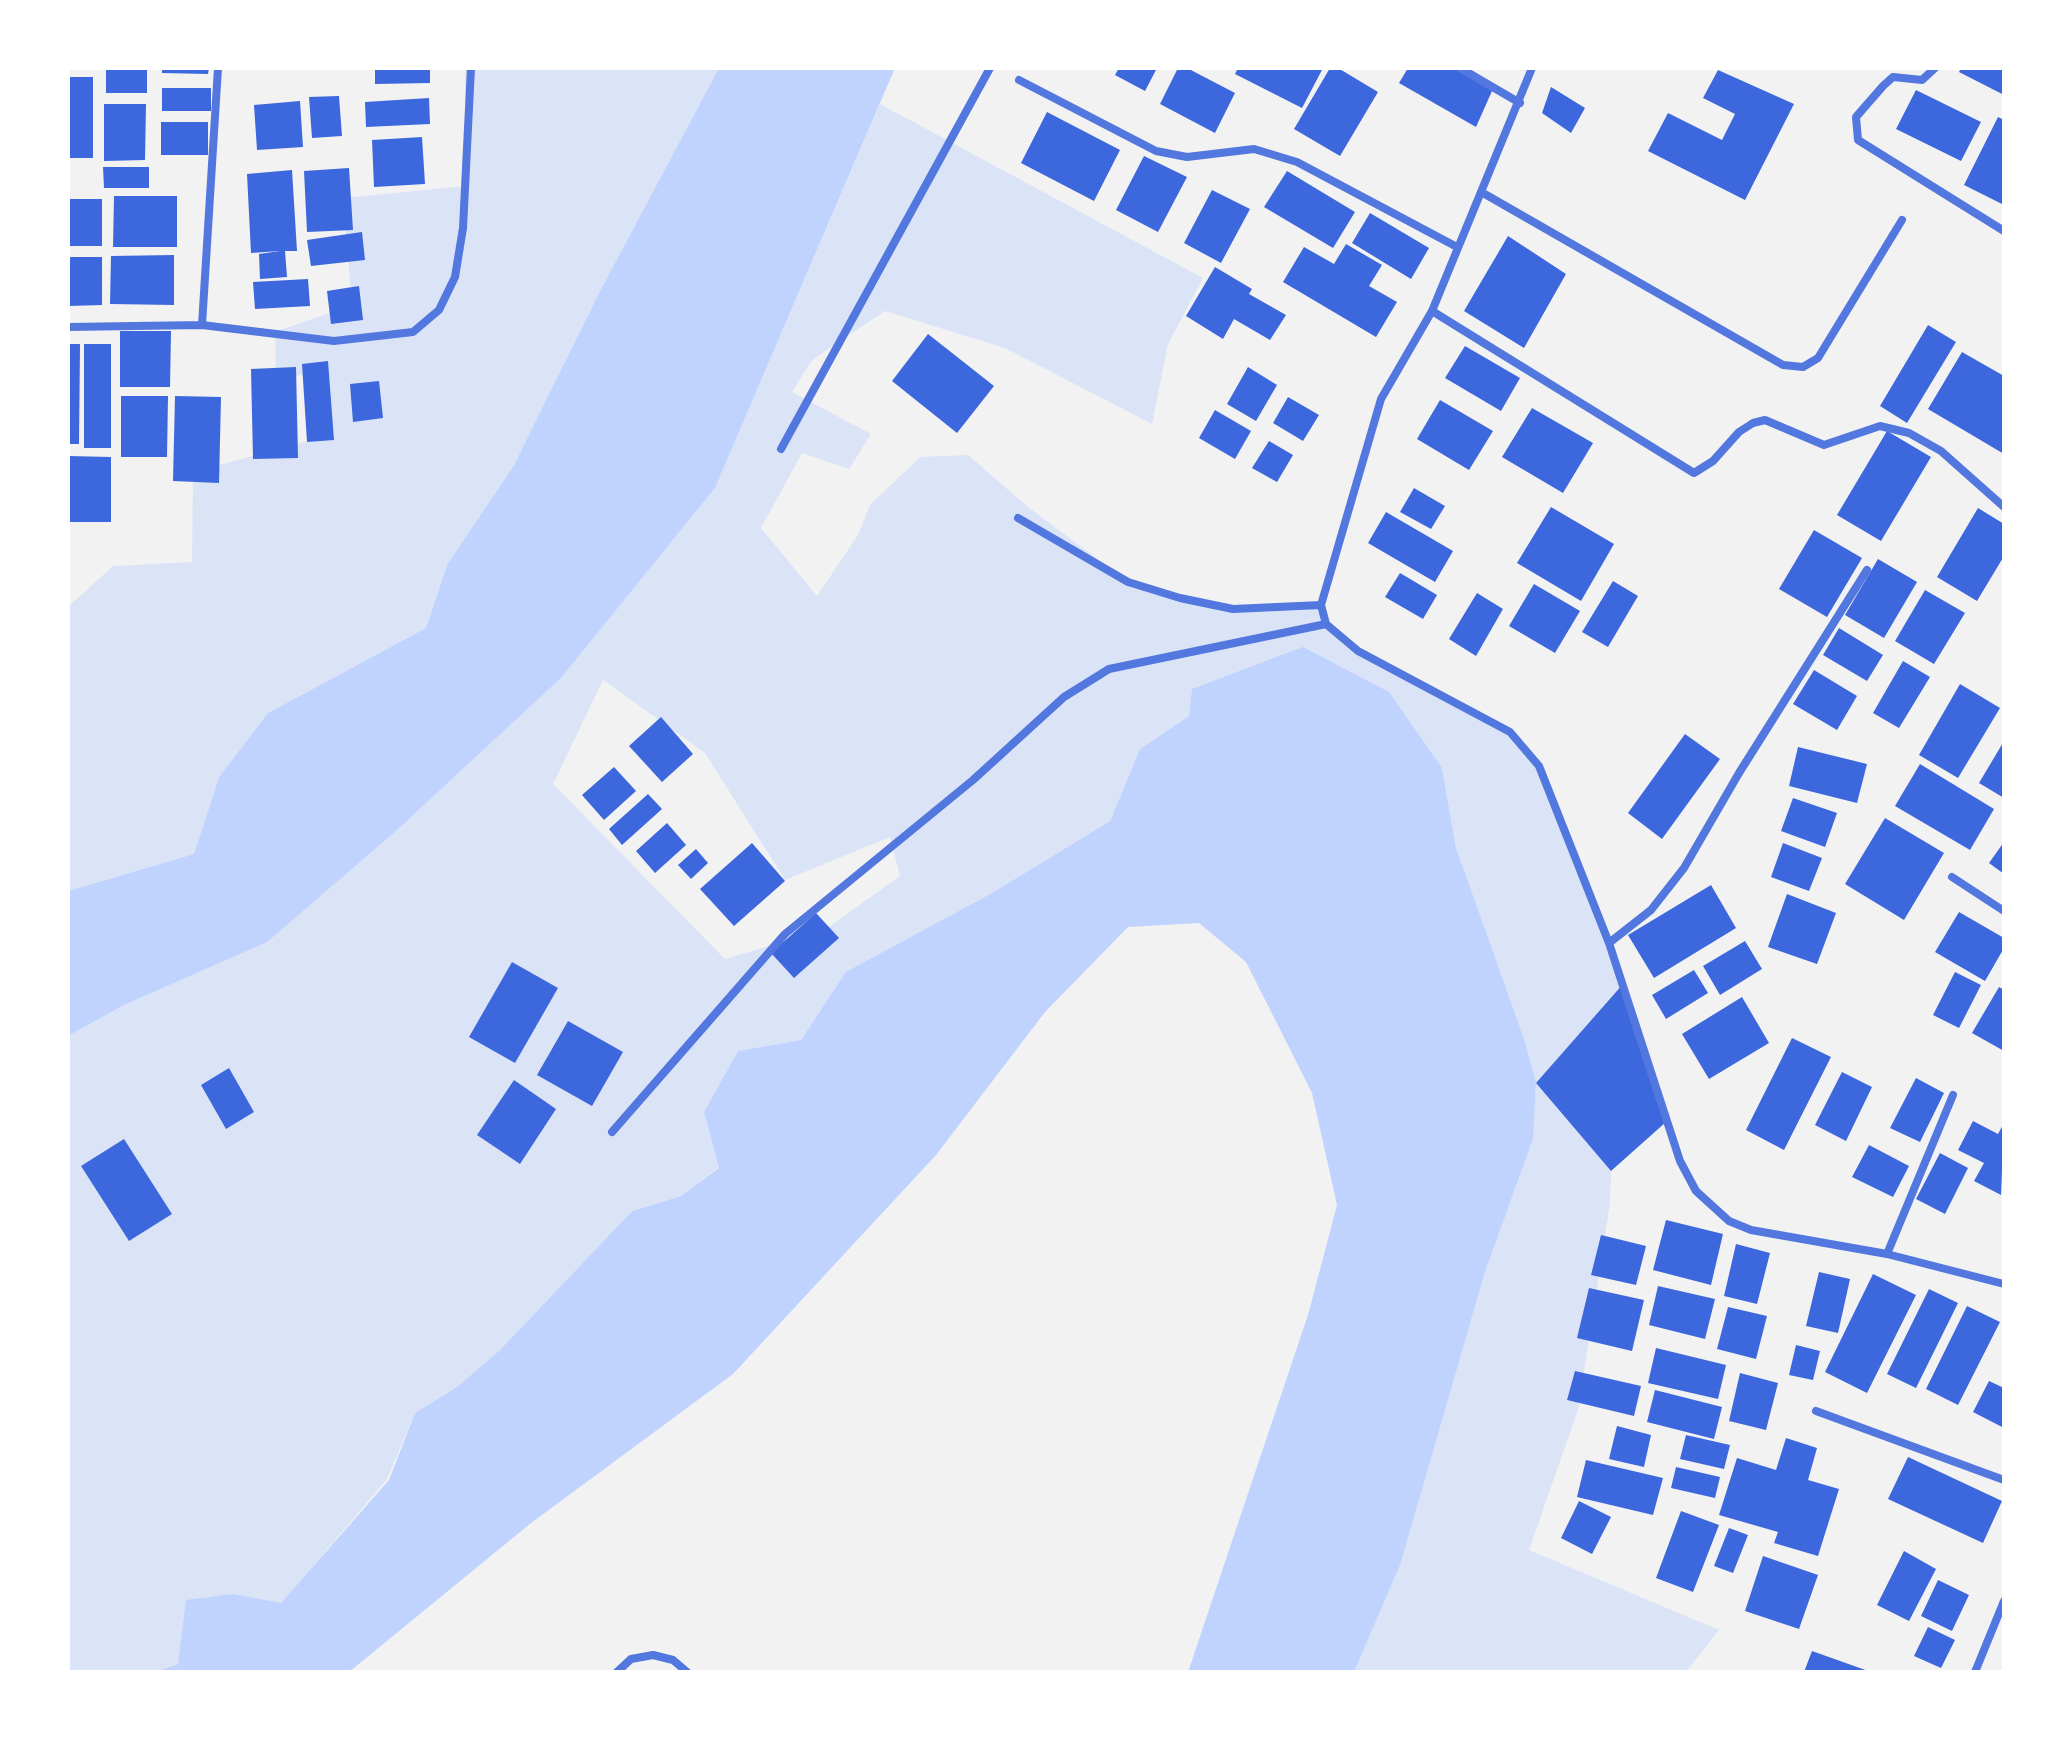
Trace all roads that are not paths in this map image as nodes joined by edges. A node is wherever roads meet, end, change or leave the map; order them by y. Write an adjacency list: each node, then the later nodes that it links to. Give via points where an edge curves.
1 (218, 68): 14 (street)
2 (471, 68): 14 (street, via 463,228 455,277 439,310 413,332 334,341)
3 (990, 68): 16 (street)
4 (1460, 68): 8 (street)
5 (1532, 68): 8 (street)
6 (1935, 68): 11 (street, via 1922,80 1893,77 1883,86 1856,117 1858,140)
7 (1019, 80): 12 (street, via 1156,151 1187,157 1254,149 1297,162)
8 (1520, 103): 9 (street)
9 (1483, 193): 10 (street, via 1783,365 1803,367 1818,358); 12 (street)
10 (1902, 220)
11 (2004, 231)
12 (1457, 247): 13 (street)
13 (1432, 311): 17 (street, via 1694,473 1753,423 1765,420 1824,445 1880,426 1909,433 1941,451); 20 (street, via 1381,399)
14 (202, 325): 15 (street)
15 (68, 327)
16 (781, 449)
17 (2004, 507)
18 (1018, 518): 20 (street, via 1128,582 1180,598 1233,609)
19 (1867, 570): 24 (street, via 1684,868 1651,910)
20 (1321, 605): 21 (street)
21 (1326, 624): 24 (street, via 1358,651 1510,732 1539,766); 26 (street, via 1109,669 1064,697 973,780 785,934)
22 (1952, 877): 23 (street)
23 (2004, 911)
24 (1609, 943): 27 (street, via 1680,1161 1696,1191 1729,1221 1751,1230)
25 (1953, 1095): 27 (street)
26 (612, 1132)
27 (1887, 1254): 28 (street)
28 (2004, 1284)
29 (1816, 1411): 30 (street)
30 (2004, 1480)
31 (2004, 1601): 34 (street)
32 (617, 1672): 33 (street, via 631,1659 653,1655 673,1660)
33 (687, 1672)
34 (1975, 1672)

